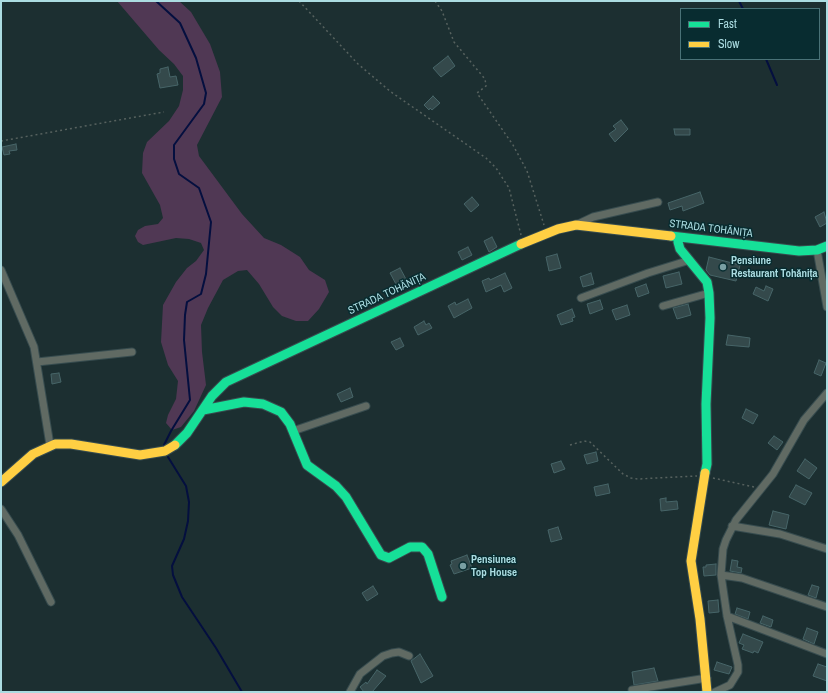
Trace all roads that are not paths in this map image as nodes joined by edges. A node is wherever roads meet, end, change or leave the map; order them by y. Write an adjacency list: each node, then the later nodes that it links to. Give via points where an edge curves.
1 (658, 202): 2 (street, via 593,217)
2 (576, 225): 3 (main road, STRADA TOHĂNIȚA); 16 (main road, STRADA TOHĂNIȚA, via 523,243 236,377 219,388)
3 (679, 237): 5 (main road, STRADA TOHĂNIȚA, via 783,250); 6 (main road, via 679,245)
4 (827, 246): 5 (main road, STRADA TOHĂNIȚA)
5 (817, 250): 11 (street)
6 (690, 260): 8 (main road, via 707,282); 9 (street)
7 (1, 270): 13 (street, via 30,335)
8 (709, 293): 10 (street); 30 (main road, via 706,477 692,561)
9 (581, 298)
10 (663, 306)
11 (827, 307)
12 (132, 352): 13 (street)
13 (37, 362): 18 (street)
14 (827, 393): 21 (street, via 804,420 781,461)
15 (366, 406): 17 (street)
16 (203, 410): 17 (main road, via 244,402 263,404 281,412); 18 (main road, STRADA TOHĂNIȚA, via 180,441 157,454 140,456 66,443)
17 (293, 431): 24 (main road, via 307,465 336,486 346,497 381,555 389,558 410,547 422,547 428,554)
18 (50, 445): 19 (main road, STRADA TOHĂNIȚA, via 33,454)
19 (1, 482)
20 (1, 509): 25 (street, via 18,535)
21 (732, 526): 22 (street, via 780,534); 23 (street, via 723,549)
22 (827, 549)
23 (721, 575): 26 (street, via 742,578); 27 (street)
24 (442, 598)
25 (51, 602)
26 (827, 607)
27 (727, 616): 28 (street); 34 (street, via 738,672 730,685)
28 (827, 654)
29 (409, 656): 32 (street, via 399,652 383,656 360,674)
30 (707, 678): 31 (street); 33 (main road)
31 (632, 690)
32 (350, 692)
33 (707, 692)
34 (715, 692)

